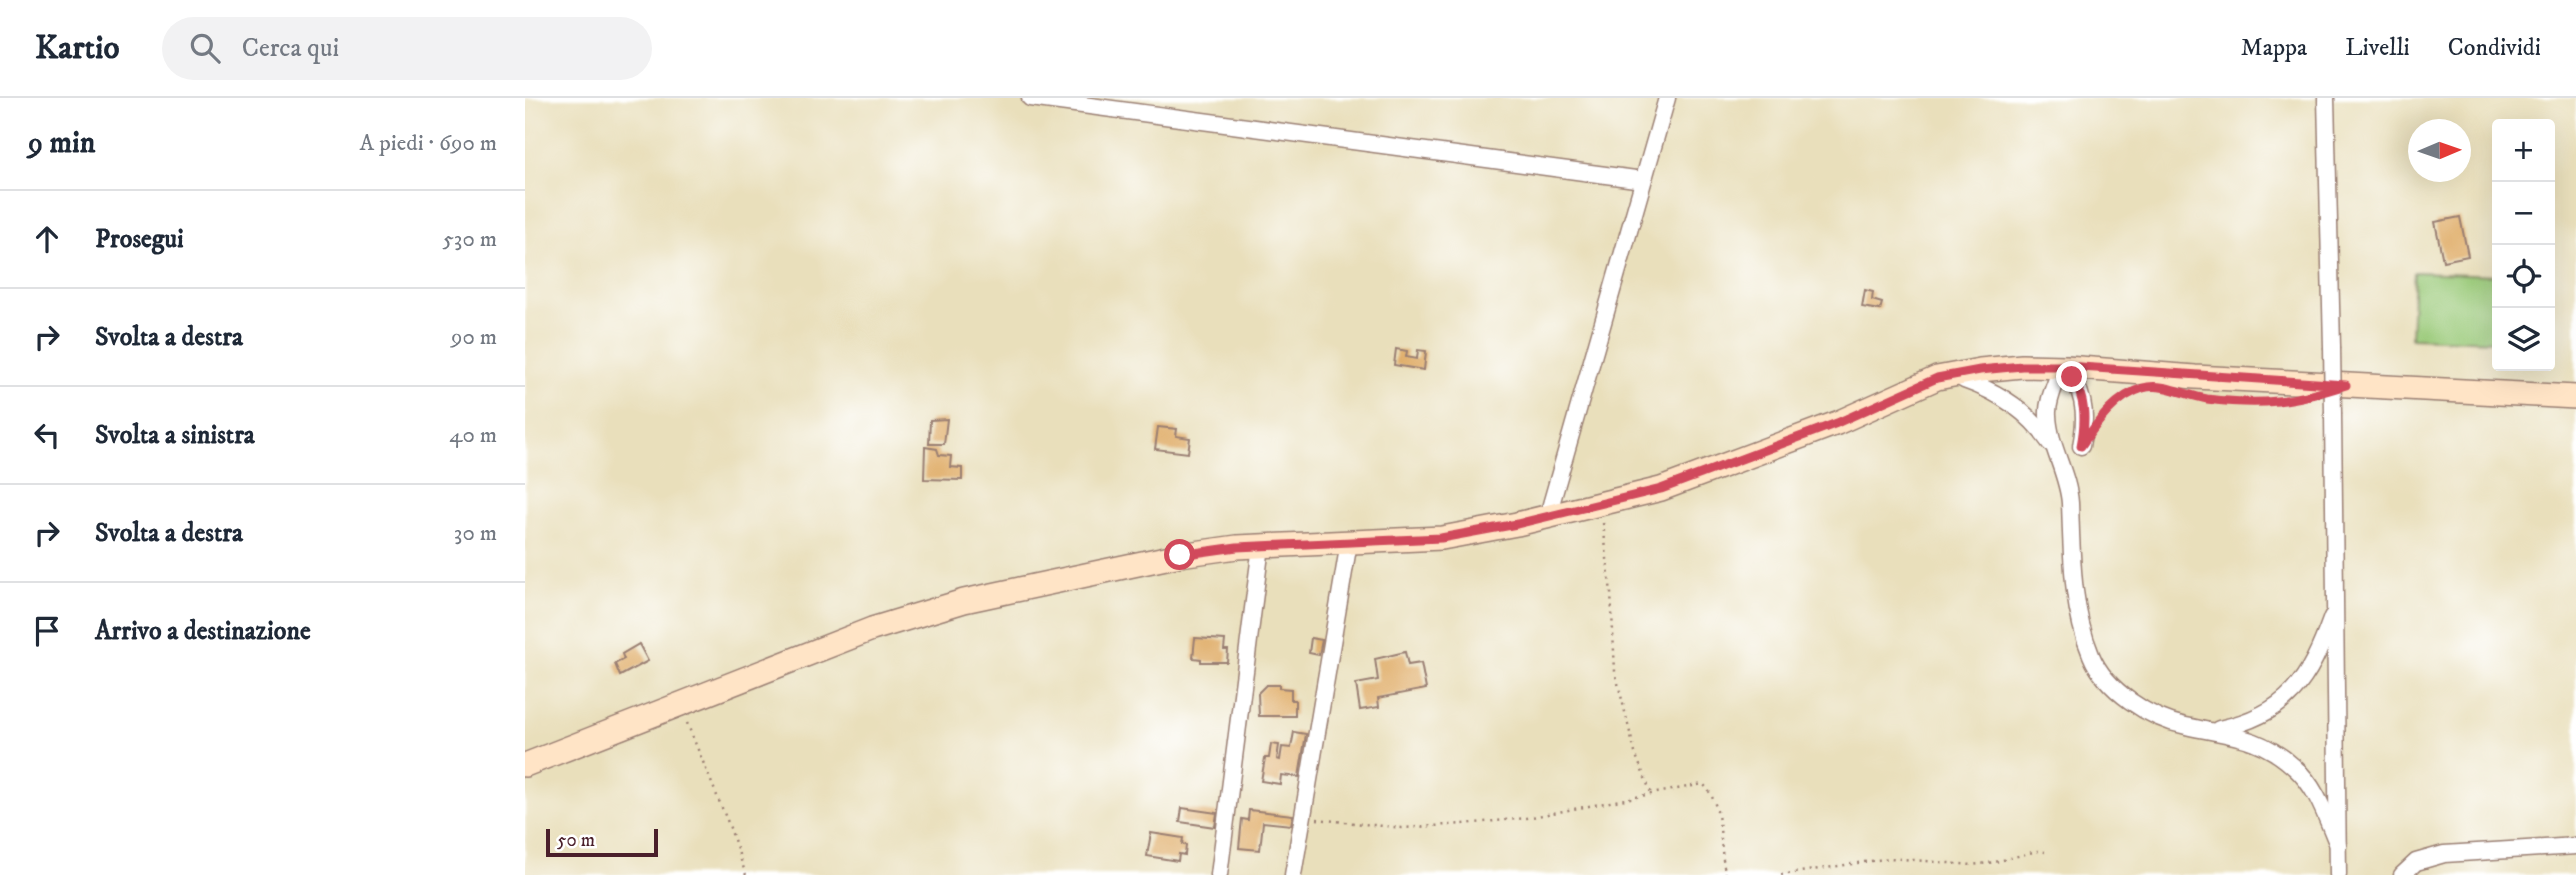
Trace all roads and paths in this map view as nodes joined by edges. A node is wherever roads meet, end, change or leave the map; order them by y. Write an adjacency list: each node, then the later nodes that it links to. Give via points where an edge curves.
1 (1030, 98): 4 (street)
2 (1667, 98): 4 (street)
3 (2326, 98): 17 (street, bridge)
4 (1643, 180): 14 (street)
5 (1964, 380): 12 (street, via 2005,398 2043,432)
6 (2137, 390): 10 (path)
7 (2198, 397): 9 (path, via 2262,403)
8 (2576, 397): 13 (main road, via 2066,366 1980,370 1937,378 1837,423 1661,489)
9 (2292, 400)
10 (2098, 423)
11 (2081, 446): 12 (street, via 2085,407 2080,389 2064,378 2048,413)
12 (2057, 454): 19 (street, via 2069,490 2075,598 2092,659 2111,684 2133,702 2184,726)
13 (1594, 505): 14 (main road); 21 (path, via 1604,526 1615,671 1635,753)
14 (1548, 515): 15 (main road, via 1441,538)
15 (1349, 542): 16 (main road); 22 (street)
16 (1261, 546): 18 (main road, via 1180,555 964,601 871,629); 27 (street)
17 (2336, 608): 19 (street, via 2323,643 2292,694 2272,710 2241,724); 23 (street)
18 (678, 704): 20 (main road); 26 (path)
19 (2211, 730): 23 (street, via 2242,736 2295,767 2315,792)
20 (525, 765)
21 (1651, 793): 22 (path, via 1527,818 1402,828 1321,821); 29 (path, via 1703,784 1713,794)
22 (1304, 814): 28 (street)
23 (2338, 845): 31 (street)
24 (2576, 846): 32 (street, via 2444,854 2416,862)
25 (2045, 852): 30 (path, via 1972,865 1890,858)
26 (746, 875)
27 (1219, 875)
28 (1293, 875)
29 (1726, 875)
30 (1781, 875)
31 (2338, 875)
32 (2402, 875)

